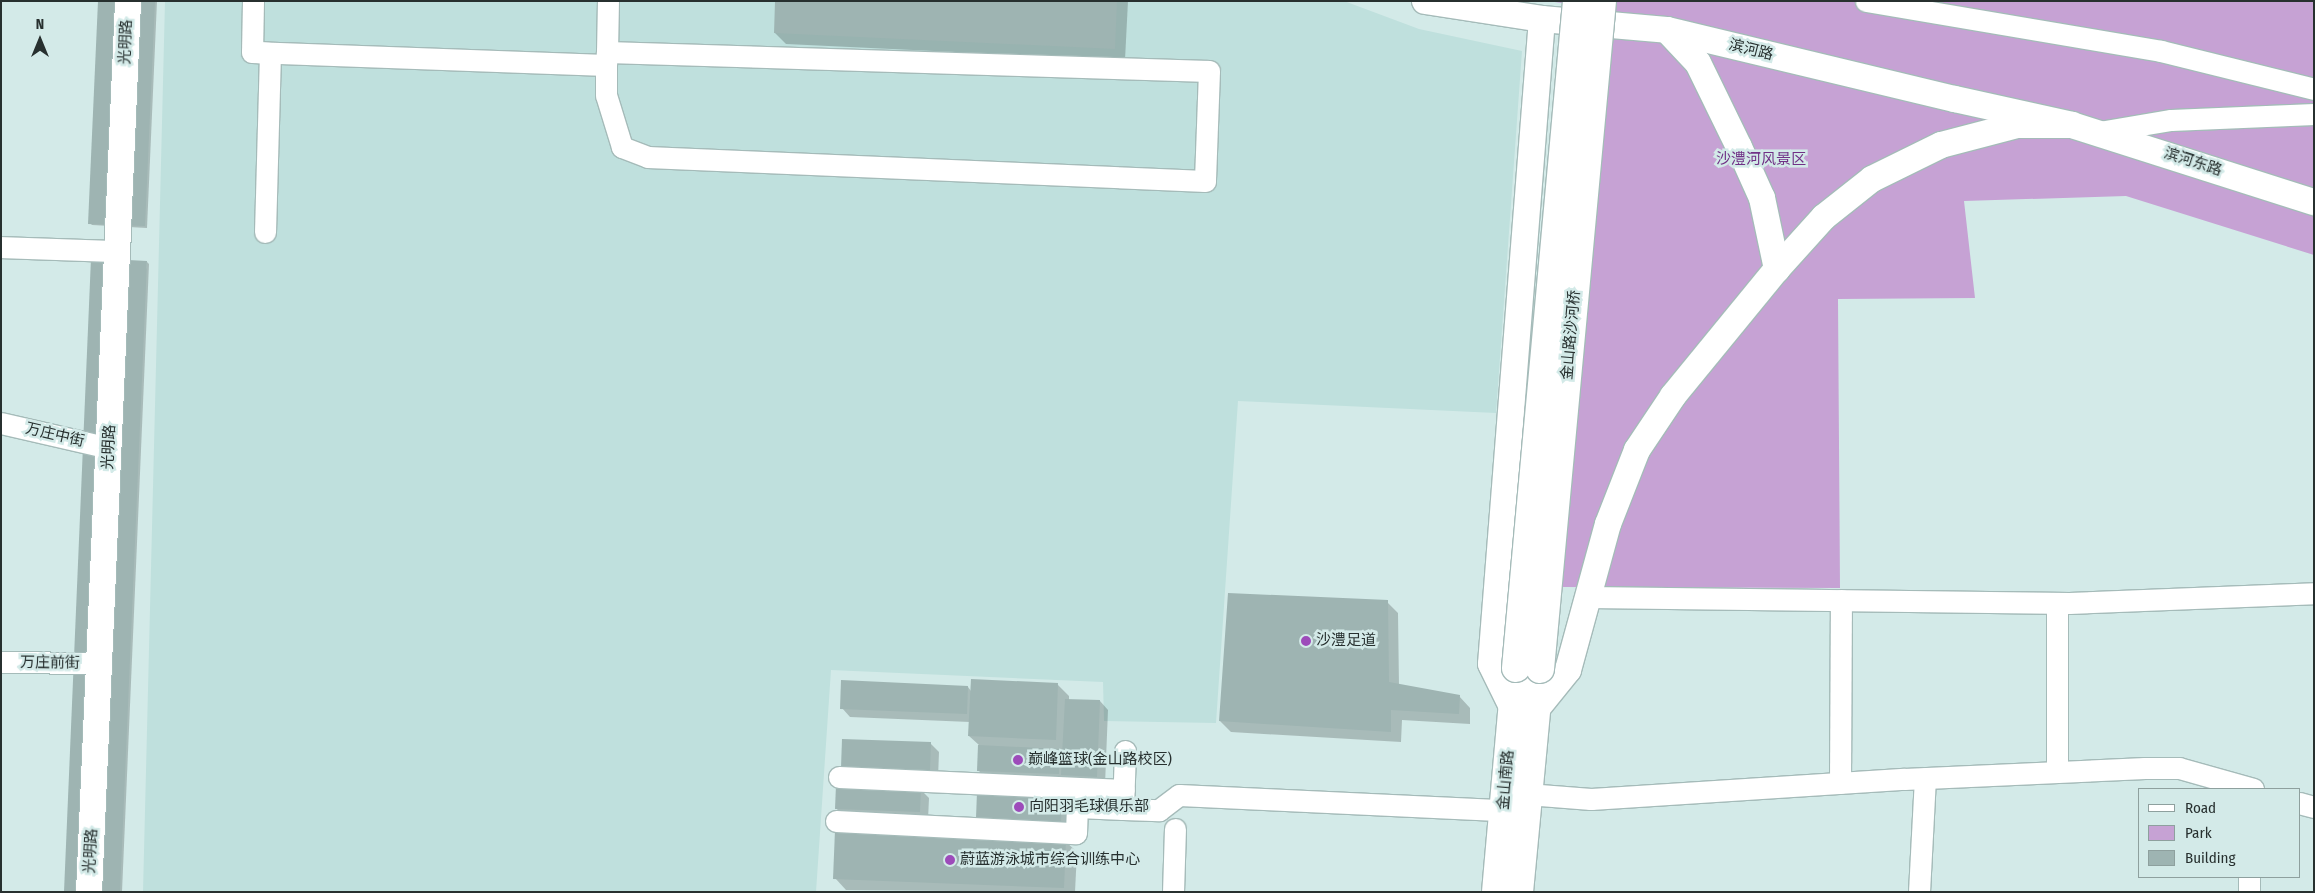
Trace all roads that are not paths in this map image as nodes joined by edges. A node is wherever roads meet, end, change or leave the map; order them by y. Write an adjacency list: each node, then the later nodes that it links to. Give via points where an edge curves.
1 (128, 1): 19 (street, 光明路)
2 (253, 1): 10 (street, via 252,52)
3 (608, 1): 11 (street)
4 (1425, 1): 8 (street, 滨河路)
5 (1577, 1): 29 (main road, 金山路沙河桥, bridge)
6 (1602, 1): 29 (main road, 金山路沙河桥, bridge)
7 (1866, 1): 12 (street, via 2161,51)
8 (1542, 19): 9 (street, 滨河路); 30 (street, via 1491,664)
9 (1667, 30): 14 (street, 滨河路); 20 (street, via 1698,63 1739,147 1762,198)
10 (270, 53): 11 (street); 17 (street)
11 (606, 58): 11 (street, via 606,95 622,147 648,157 1205,181 1209,71)
12 (2314, 89)
13 (2314, 114): 15 (street, via 2171,120)
14 (2072, 125): 15 (street, 滨河东路); 20 (street, via 2017,125 1941,145 1872,179 1824,217)
15 (2099, 132): 16 (street, 滨河东路)
16 (2314, 202)
17 (265, 232)
18 (1, 247): 19 (street)
19 (118, 251): 22 (street, 光明路)
20 (1778, 269): 24 (street, via 1673,396 1638,450 1608,524)
21 (1, 423): 22 (street, 万庄中街)
22 (109, 448): 28 (street, 光明路)
23 (2314, 593): 26 (street)
24 (1588, 597): 25 (street); 30 (street, via 1568,670)
25 (1841, 600): 26 (street); 35 (street)
26 (2057, 603): 32 (street)
27 (1, 662): 28 (street, 万庄前街)
28 (100, 664): 45 (street, 光明路)
29 (1528, 668): 30 (main road, 金山南路)
30 (1524, 711): 37 (main road, 金山南路); 41 (main road, 金山南路)
31 (1125, 752): 38 (street)
32 (2057, 772): 34 (street); 36 (street, via 2179,768)
33 (839, 777): 38 (street)
34 (1925, 778): 35 (street); 49 (street)
35 (1840, 783): 37 (street, via 1591,799)
36 (2249, 788)
37 (1527, 794): 48 (main road, 金山南路)
38 (1123, 800): 41 (street, via 1159,810 1179,795); 42 (street, via 1077,807 1076,833)
39 (2300, 803): 40 (street)
40 (2314, 807)
41 (1503, 810): 47 (main road, 金山南路)
42 (836, 821)
43 (1175, 829): 46 (street)
44 (2249, 878): 50 (street)
45 (89, 892)
46 (1173, 892)
47 (1496, 892)
48 (1519, 892)
49 (1918, 892)
50 (2249, 892)

